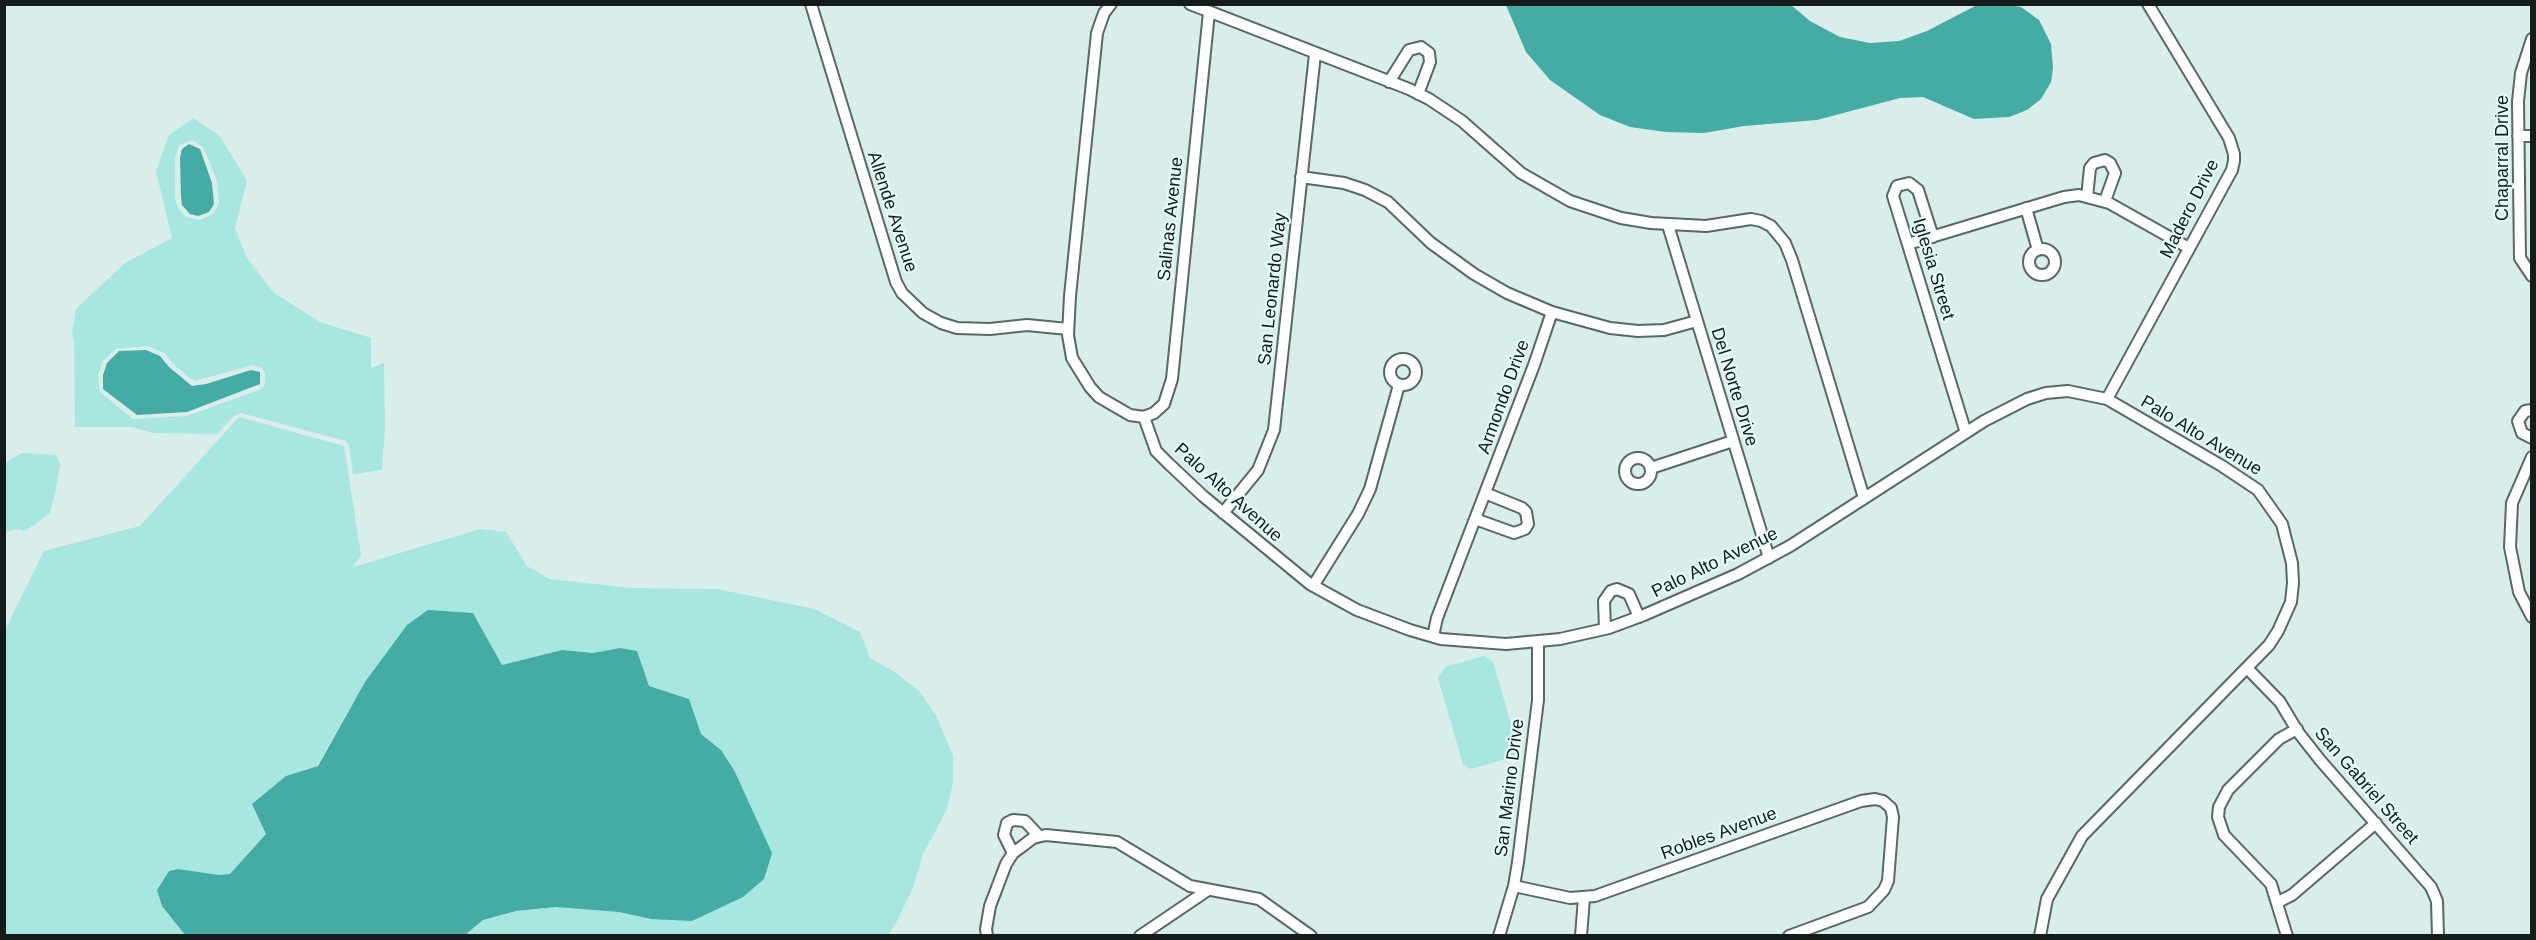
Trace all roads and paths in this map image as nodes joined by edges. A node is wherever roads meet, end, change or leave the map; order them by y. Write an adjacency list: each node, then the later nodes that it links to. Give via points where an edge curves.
1 (811, 4): 24 (street, Allende Avenue, via 902,293 923,314 957,328 1027,325)
2 (1111, 4): 24 (street, via 1097,33)
3 (1190, 4): 5 (street)
4 (2148, 4): 19 (street, Madero Drive, via 2229,138 2234,154 2232,170)
5 (1209, 12): 7 (street); 28 (street, Salinas Avenue, via 1172,379 1164,404)
6 (2532, 39): 11 (street, Chaparral Drive, via 2518,89)
7 (1315, 54): 8 (street); 12 (street, San Leonardo Way)
8 (1389, 82): 9 (street); 9 (street, via 1409,50 1421,47 1429,53 1430,62)
9 (1418, 94): 16 (street, via 1447,111 1504,160 1546,189 1621,218)
10 (2532, 135): 11 (street)
11 (2518, 136): 21 (street, Chaparral Drive, via 2520,258)
12 (1302, 177): 22 (street, via 1344,183 1388,202 1431,243 1474,274); 36 (street, San Leonardo Way, via 1274,430 1258,470)
13 (2087, 197): 14 (street); 14 (street, via 2090,168 2105,160 2115,173); 15 (street, via 2064,197)
14 (2105, 201): 19 (street)
15 (2026, 208): 17 (street); 20 (street)
16 (1668, 225): 23 (street, Del Norte Drive); 35 (street, via 1751,219 1778,232 1792,260)
17 (1933, 237): 18 (street); 18 (street, Iglesia Street, via 1918,190 1903,183 1893,196)
18 (1908, 244): 29 (street, Iglesia Street)
19 (2189, 248): 26 (street, Madero Drive)
20 (2038, 249)
21 (2532, 276)
22 (1552, 312): 23 (street, via 1610,328 1638,331 1664,330); 34 (street, Armondo Drive)
23 (1697, 321): 31 (street, Del Norte Drive)
24 (1068, 329): 28 (street, via 1072,358 1090,387 1099,397 1130,415)
25 (1398, 385): 39 (street, via 1370,489)
26 (2107, 399): 29 (street, Palo Alto Avenue, via 2068,391 2046,393 2008,408); 45 (street, Palo Alto Avenue, via 2245,480 2258,490 2282,524 2292,563 2291,602 2269,645)
27 (2532, 410): 30 (street, via 2525,411 2518,421 2522,433)
28 (1144, 417): 36 (street, Palo Alto Avenue, via 1156,451)
29 (1966, 433): 35 (street, Palo Alto Avenue)
30 (2532, 438)
31 (1733, 441): 33 (street); 38 (street, Del Norte Drive)
32 (2532, 456): 41 (street, via 2512,503 2510,547 2519,592)
33 (1651, 468)
34 (1485, 493): 37 (street, Armondo Drive); 37 (street, via 1522,508 1528,524 1514,533)
35 (1864, 498): 38 (street, Palo Alto Avenue)
36 (1223, 513): 39 (street, Palo Alto Avenue)
37 (1475, 519): 43 (street, Armondo Drive)
38 (1768, 558): 40 (street, Palo Alto Avenue)
39 (1313, 586): 43 (street, Palo Alto Avenue, via 1357,610)
40 (1639, 617): 42 (street, Palo Alto Avenue); 42 (street, Palo Alto Avenue, via 1629,594 1617,589 1604,601)
41 (2532, 617)
42 (1605, 628): 44 (street, Palo Alto Avenue)
43 (1433, 636): 44 (street, Palo Alto Avenue, via 1506,644)
44 (1538, 642): 50 (street, San Marino Drive, via 1538,700)
45 (2247, 668): 46 (street, San Gabriel Street, via 2280,702); 60 (street, Palo Alto Avenue, via 2082,836 2047,899)
46 (2297, 729): 47 (street, San Gabriel Street); 53 (street, via 2279,739 2228,790 2219,807 2224,835 2271,884)
47 (2376, 823): 53 (street, via 2292,895); 62 (street, San Gabriel Street, via 2435,894)
48 (1039, 836): 49 (street); 49 (street, via 1025,820 1007,823 1004,835); 51 (street, via 1117,842 1190,886)
49 (1013, 853): 54 (street, via 990,906)
50 (1514, 886): 52 (street, Robles Avenue); 57 (street, San Marino Drive)
51 (1208, 890): 55 (street); 56 (street, via 1259,899)
52 (1584, 898): 58 (street); 59 (street, Robles Avenue, via 1868,800 1882,801 1891,808 1893,817 1888,881 1877,900 1868,907)
53 (2278, 902): 61 (street)
54 (987, 936)
55 (1140, 936)
56 (1311, 936)
57 (1499, 936)
58 (1581, 936)
59 (1789, 936)
60 (2040, 936)
61 (2287, 936)
62 (2438, 936)

